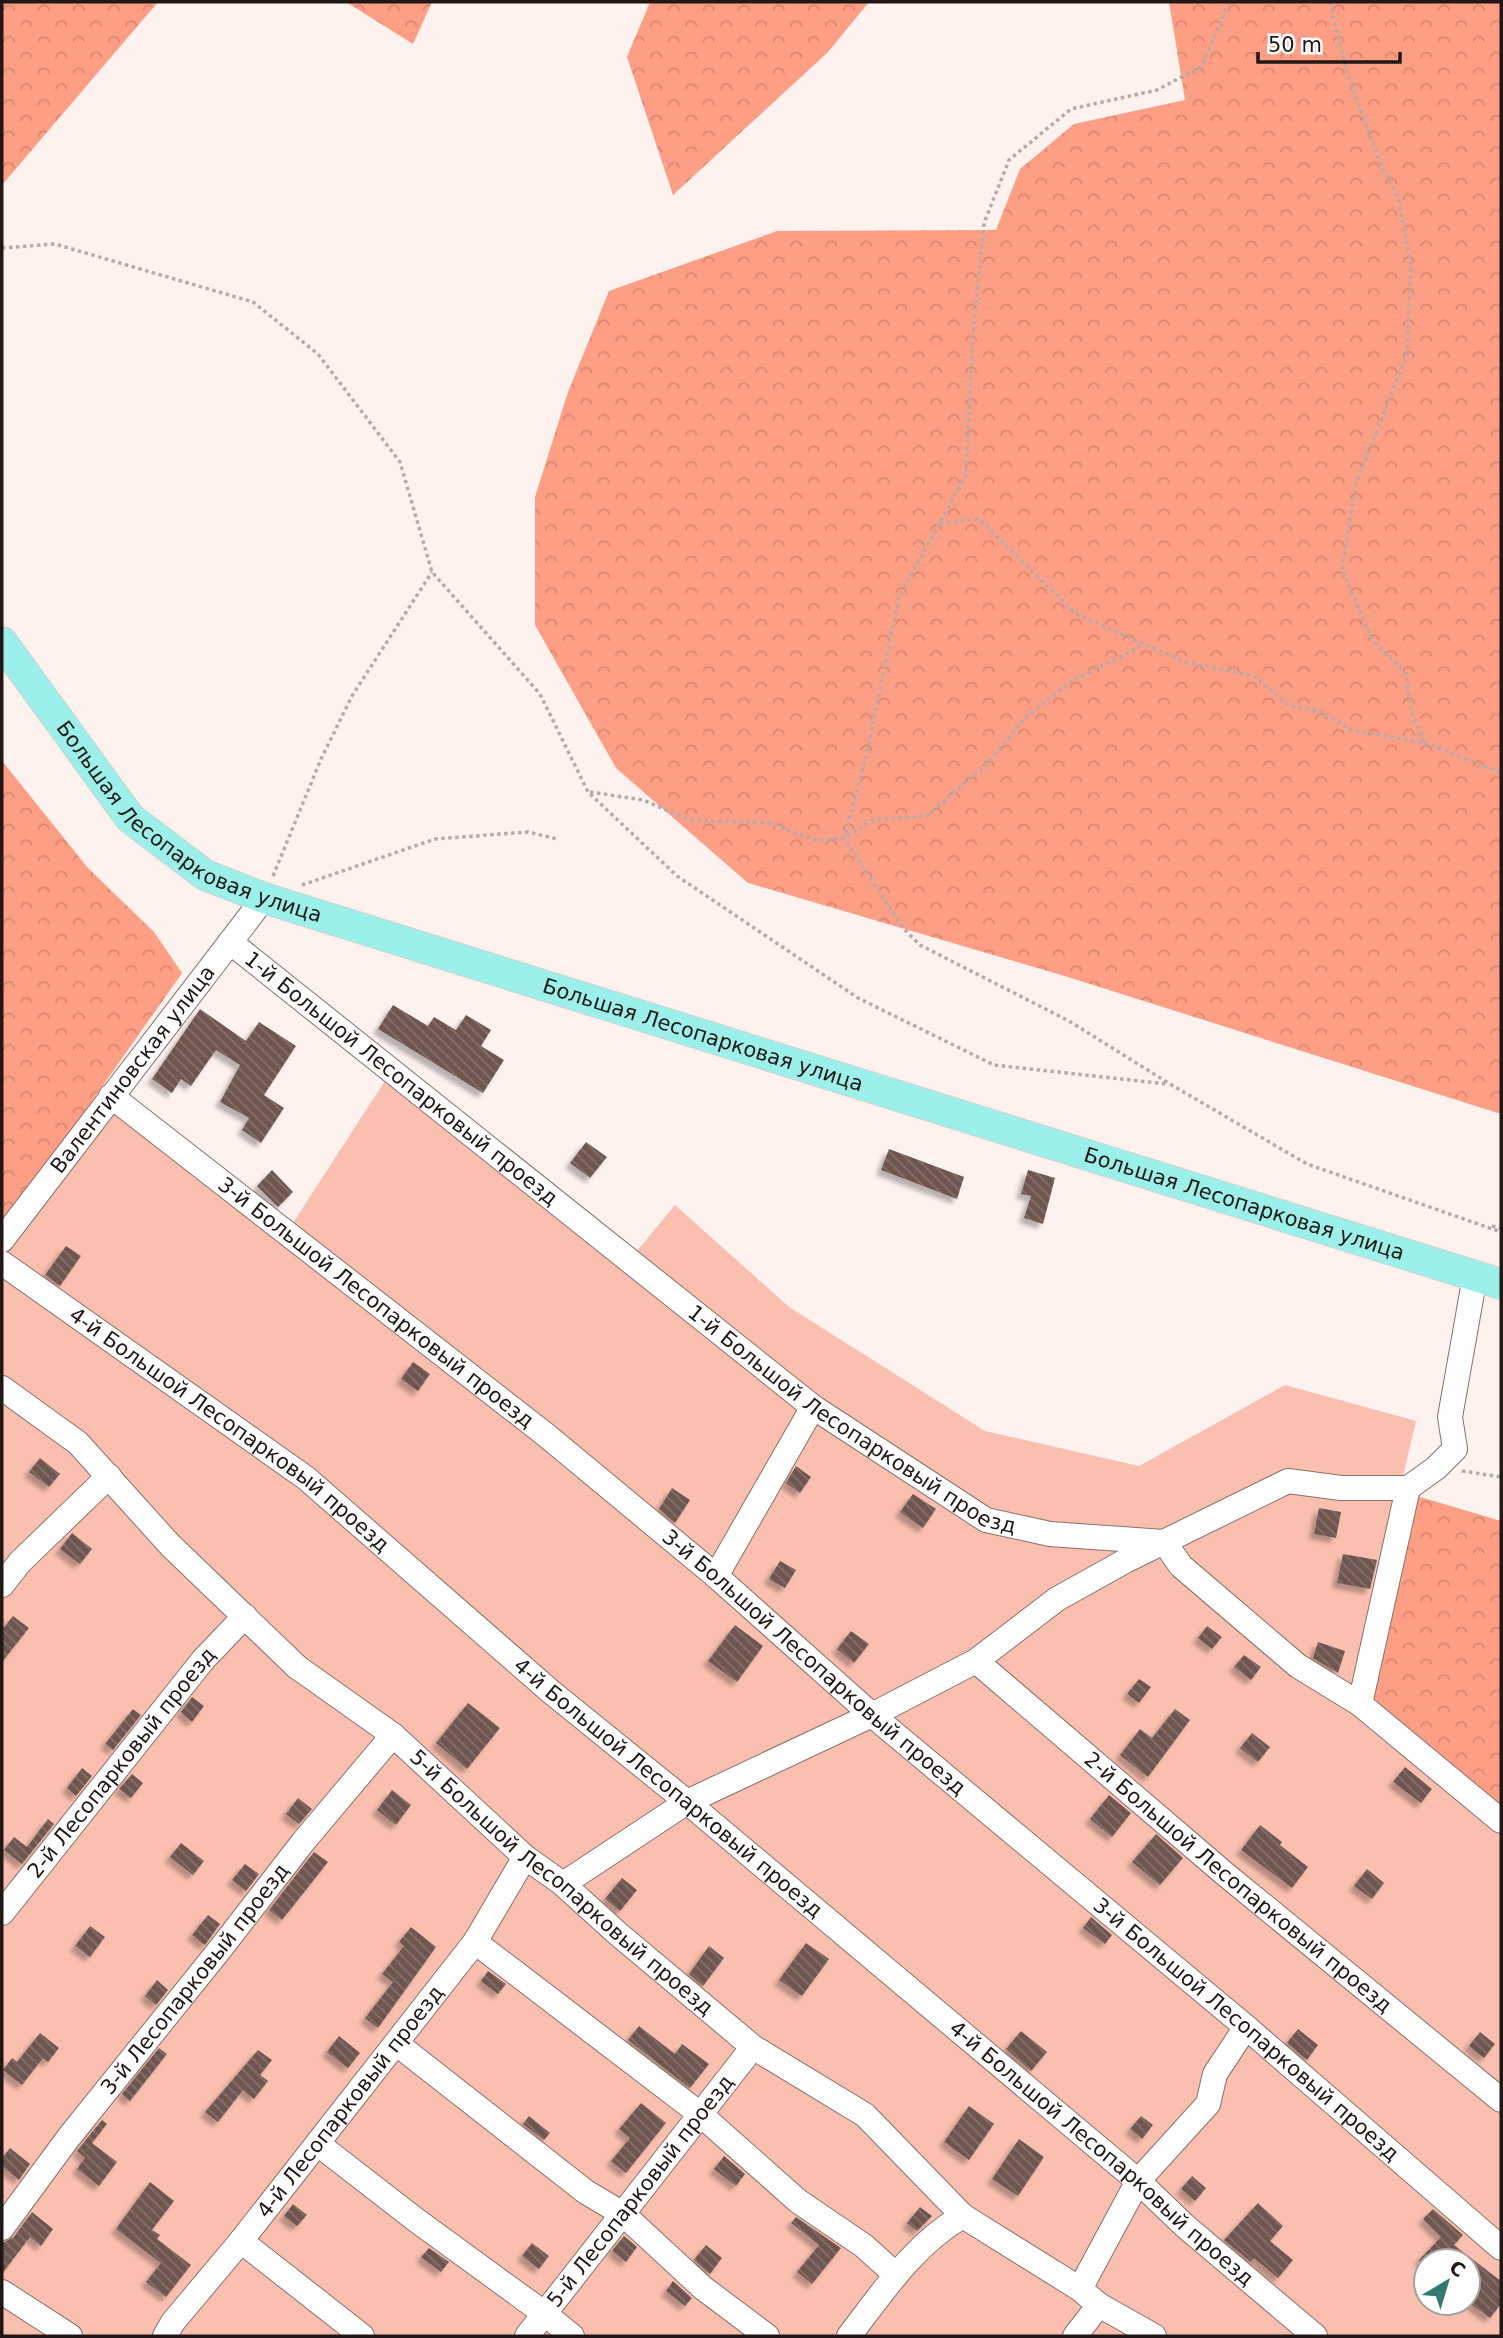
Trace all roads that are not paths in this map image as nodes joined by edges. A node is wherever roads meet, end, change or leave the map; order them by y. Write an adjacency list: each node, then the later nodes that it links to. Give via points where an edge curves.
1 (2, 642): 2 (main road, Большая Лесопарковая улица, via 130,818 205,875)
2 (264, 898): 3 (street, Валентиновская улица); 7 (main road, Большая Лесопарковая улица)
3 (230, 942): 4 (street, Валентиновская улица); 9 (street, 1-й Большой Лесопарковый проезд)
4 (111, 1096): 5 (street, Валентиновская улица); 13 (street, 3-й Большой Лесопарковый проезд, via 546,1435)
5 (2, 1240)
6 (2, 1263): 20 (street, 4-й Большой Лесопарковый проезд, via 306,1478 550,1691)
7 (1488, 1280): 11 (street, via 1450,1417 1455,1449)
8 (2, 1388): 10 (street, 5-й Большой Лесопарковый проезд, via 78,1443)
9 (813, 1407): 12 (street, 1-й Большой Лесопарковый проезд, via 986,1520 1050,1534); 13 (street)
10 (109, 1476): 14 (street, via 20,1562); 15 (street, 5-й Большой Лесопарковый проезд, via 170,1545)
11 (1408, 1488): 12 (street, via 1341,1488 1288,1481); 17 (street)
12 (1164, 1542): 16 (street, via 1057,1599); 17 (street, via 1181,1566 1298,1666)
13 (716, 1576): 18 (street, 3-й Большой Лесопарковый проезд)
14 (2, 1586)
15 (245, 1616): 19 (street, 5-й Большой Лесопарковый проезд, via 297,1667); 24 (street, 2-й Лесопарковый проезд, via 203,1660)
16 (976, 1661): 18 (street); 29 (street, 2-й Большой Лесопарковый проезд, via 1225,1874)
17 (1360, 1704): 21 (street)
18 (872, 1715): 20 (street); 26 (street, 3-й Большой Лесопарковый проезд)
19 (393, 1735): 22 (street, 5-й Большой Лесопарковый проезд); 35 (street, 3-й Лесопарковый проезд, via 69,2137)
20 (687, 1802): 23 (street); 32 (street, 4-й Большой Лесопарковый проезд)
21 (1501, 1821)
22 (525, 1857): 23 (street, 5-й Большой Лесопарковый проезд); 25 (street, 4-й Лесопарковый проезд)
23 (564, 1884): 28 (street, 5-й Большой Лесопарковый проезд)
24 (2, 1913)
25 (475, 1942): 27 (street, 4-й Лесопарковый проезд); 30 (street)
26 (1247, 2027): 32 (street, via 1215,2074 1208,2104); 37 (street, 3-й Большой Лесопарковый проезд)
27 (397, 2044): 31 (street, 4-й Лесопарковый проезд); 33 (street, via 586,2192)
28 (753, 2047): 30 (street, 5-й Лесопарковый проезд); 34 (street, 5-й Большой Лесопарковый проезд, via 865,2115)
29 (1501, 2100)
30 (700, 2114): 33 (street, 5-й Лесопарковый проезд); 38 (street, via 798,2201 864,2246)
31 (317, 2144): 36 (street, 4-й Лесопарковый проезд); 41 (street)
32 (1138, 2181): 40 (street); 42 (street, 4-й Большой Лесопарковый проезд)
33 (622, 2214): 41 (street, 5-й Лесопарковый проезд); 48 (street, via 703,2288)
34 (963, 2216): 38 (street, via 946,2226); 40 (street, 5-й Большой Лесопарковый проезд)
35 (2, 2228)
36 (241, 2241): 44 (street, 4-й Лесопарковый проезд); 45 (street)
37 (1501, 2248)
38 (896, 2275): 49 (street)
39 (2, 2292): 43 (street)
40 (1090, 2297): 50 (street); 51 (street, 5-й Большой Лесопарковый проезд)
41 (545, 2314): 46 (street, 5-й Лесопарковый проезд); 47 (street)
42 (1303, 2333)
43 (70, 2336)
44 (165, 2336)
45 (362, 2336)
46 (527, 2336)
47 (572, 2336)
48 (767, 2336)
49 (849, 2336)
50 (1075, 2336)
51 (1154, 2336)

